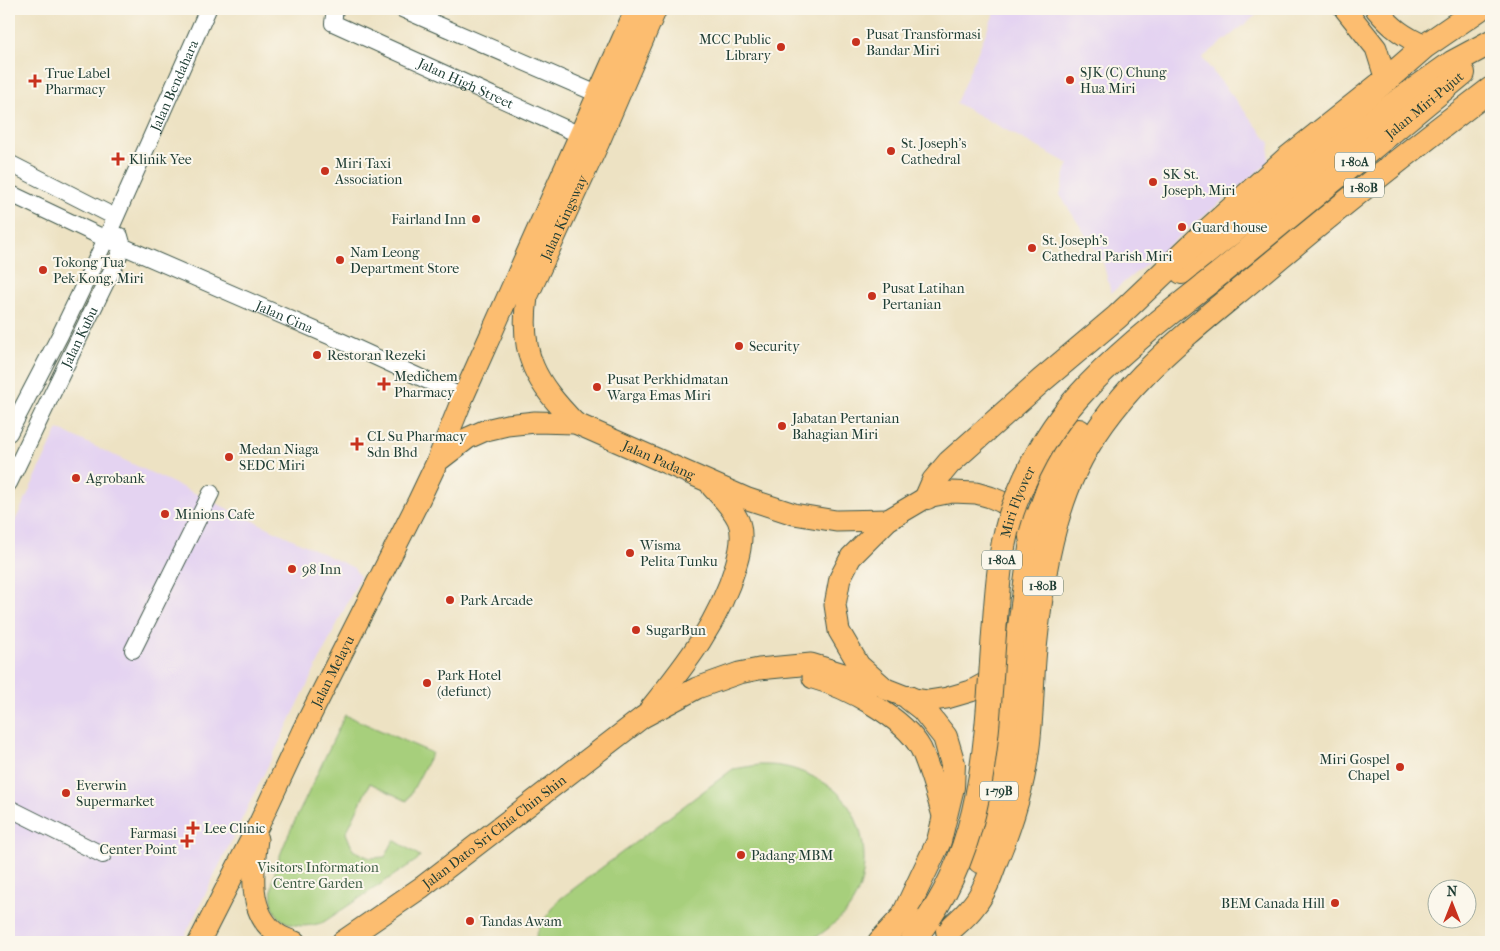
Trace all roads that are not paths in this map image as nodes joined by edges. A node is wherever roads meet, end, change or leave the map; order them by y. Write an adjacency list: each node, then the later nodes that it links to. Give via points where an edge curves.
1 (208, 9): 18 (street, Jalan Bendahara)
2 (402, 9): 14 (street)
3 (636, 9): 14 (main road, Jalan Kingsway)
4 (656, 9): 14 (main road, Jalan Kingsway)
5 (1345, 9): 12 (main road, via 1376,48)
6 (1376, 9): 10 (main road, via 1389,25)
7 (1479, 9): 10 (highway)
8 (334, 16): 15 (street, Jalan High Street)
9 (1491, 42): 23 (highway, via 1452,63 1387,109 1194,264)
10 (1425, 46): 12 (highway)
11 (1491, 50): 21 (highway, Jalan Miri-Pujut / 1-80A)
12 (1386, 80): 23 (highway, via 1281,164)
13 (1491, 89): 22 (highway, Jalan Miri-Pujut / 1-80B, via 1326,218)
14 (607, 98): 15 (main road, Jalan Kingsway)
15 (589, 140): 24 (main road, Jalan Kingsway); 25 (main road, Jalan Kingsway, via 527,297 525,316 525,338 534,372 552,399)
16 (9, 163): 18 (street)
17 (9, 192): 19 (street, Jalan Cina)
18 (115, 217): 19 (street, Jalan Kubu); 20 (street)
19 (106, 239): 20 (street, Jalan Cina); 26 (street, Jalan Kubu)
20 (123, 247): 24 (street, Jalan Cina); 29 (street, Jalan Kubu)
21 (1219, 274): 44 (highway, Miri Flyover / 1-80A, bridge, via 1093,381 1047,439 1028,471 1005,539 998,586 985,749 976,804 965,845 940,902)
22 (1239, 291): 33 (highway, 1-80B, via 1156,349 1116,383 1086,421 1056,468); 44 (highway, 1-80B, via 1139,378 1098,428 1075,471 1052,535 1044,580 1035,644 1028,748 1021,786 1007,833 976,904 960,920)
23 (1117, 317): 31 (highway, via 950,463 934,481)
24 (464, 398): 27 (main road, Jalan Melayu)
25 (575, 423): 27 (main road, Jalan Padang, via 535,422 486,430 468,438); 28 (main road, Jalan Padang)
26 (9, 433)
27 (437, 462): 42 (main road, Jalan Melayu)
28 (704, 480): 32 (main road, Jalan Padang, via 794,514 836,521); 39 (main road, Jalan Dato Sri Chia Chin Shin, via 739,521 741,541 738,558 713,623 692,656)
29 (9, 483)
30 (211, 492): 35 (street)
31 (927, 496): 32 (main road); 33 (main road, via 952,492 990,496 1018,514)
32 (888, 520): 37 (main road, via 851,557 840,578 835,605 839,631 859,665)
33 (1031, 537): 34 (main road)
34 (1016, 644): 38 (main road, Jalan Dato Sri Chia Chin Shin, via 993,679 971,691 928,701); 44 (highway, 1-79B, via 1006,748 991,830 976,870)
35 (133, 650)
36 (759, 669): 37 (main road, Jalan Dato Sri Chia Chin Shin, via 811,664); 39 (main road, Jalan Dato Sri Chia Chin Shin, via 697,688); 41 (main road, via 824,681 872,704 895,720 919,747)
37 (886, 689): 38 (main road, Jalan Dato Sri Chia Chin Shin)
38 (909, 698): 41 (highway, via 923,709 945,737 953,764 952,787)
39 (643, 717): 47 (main road, Jalan Dato Sri Chia Chin Shin, via 422,888)
40 (9, 808): 43 (street)
41 (944, 819): 48 (highway, via 939,841 902,917)
42 (260, 822): 45 (main road, Jalan Melayu); 46 (main road, via 253,868 254,894 261,917 277,934)
43 (103, 855)
44 (939, 930): 49 (highway)
45 (198, 942)
46 (295, 942)
47 (342, 942)
48 (880, 942)
49 (912, 942)

